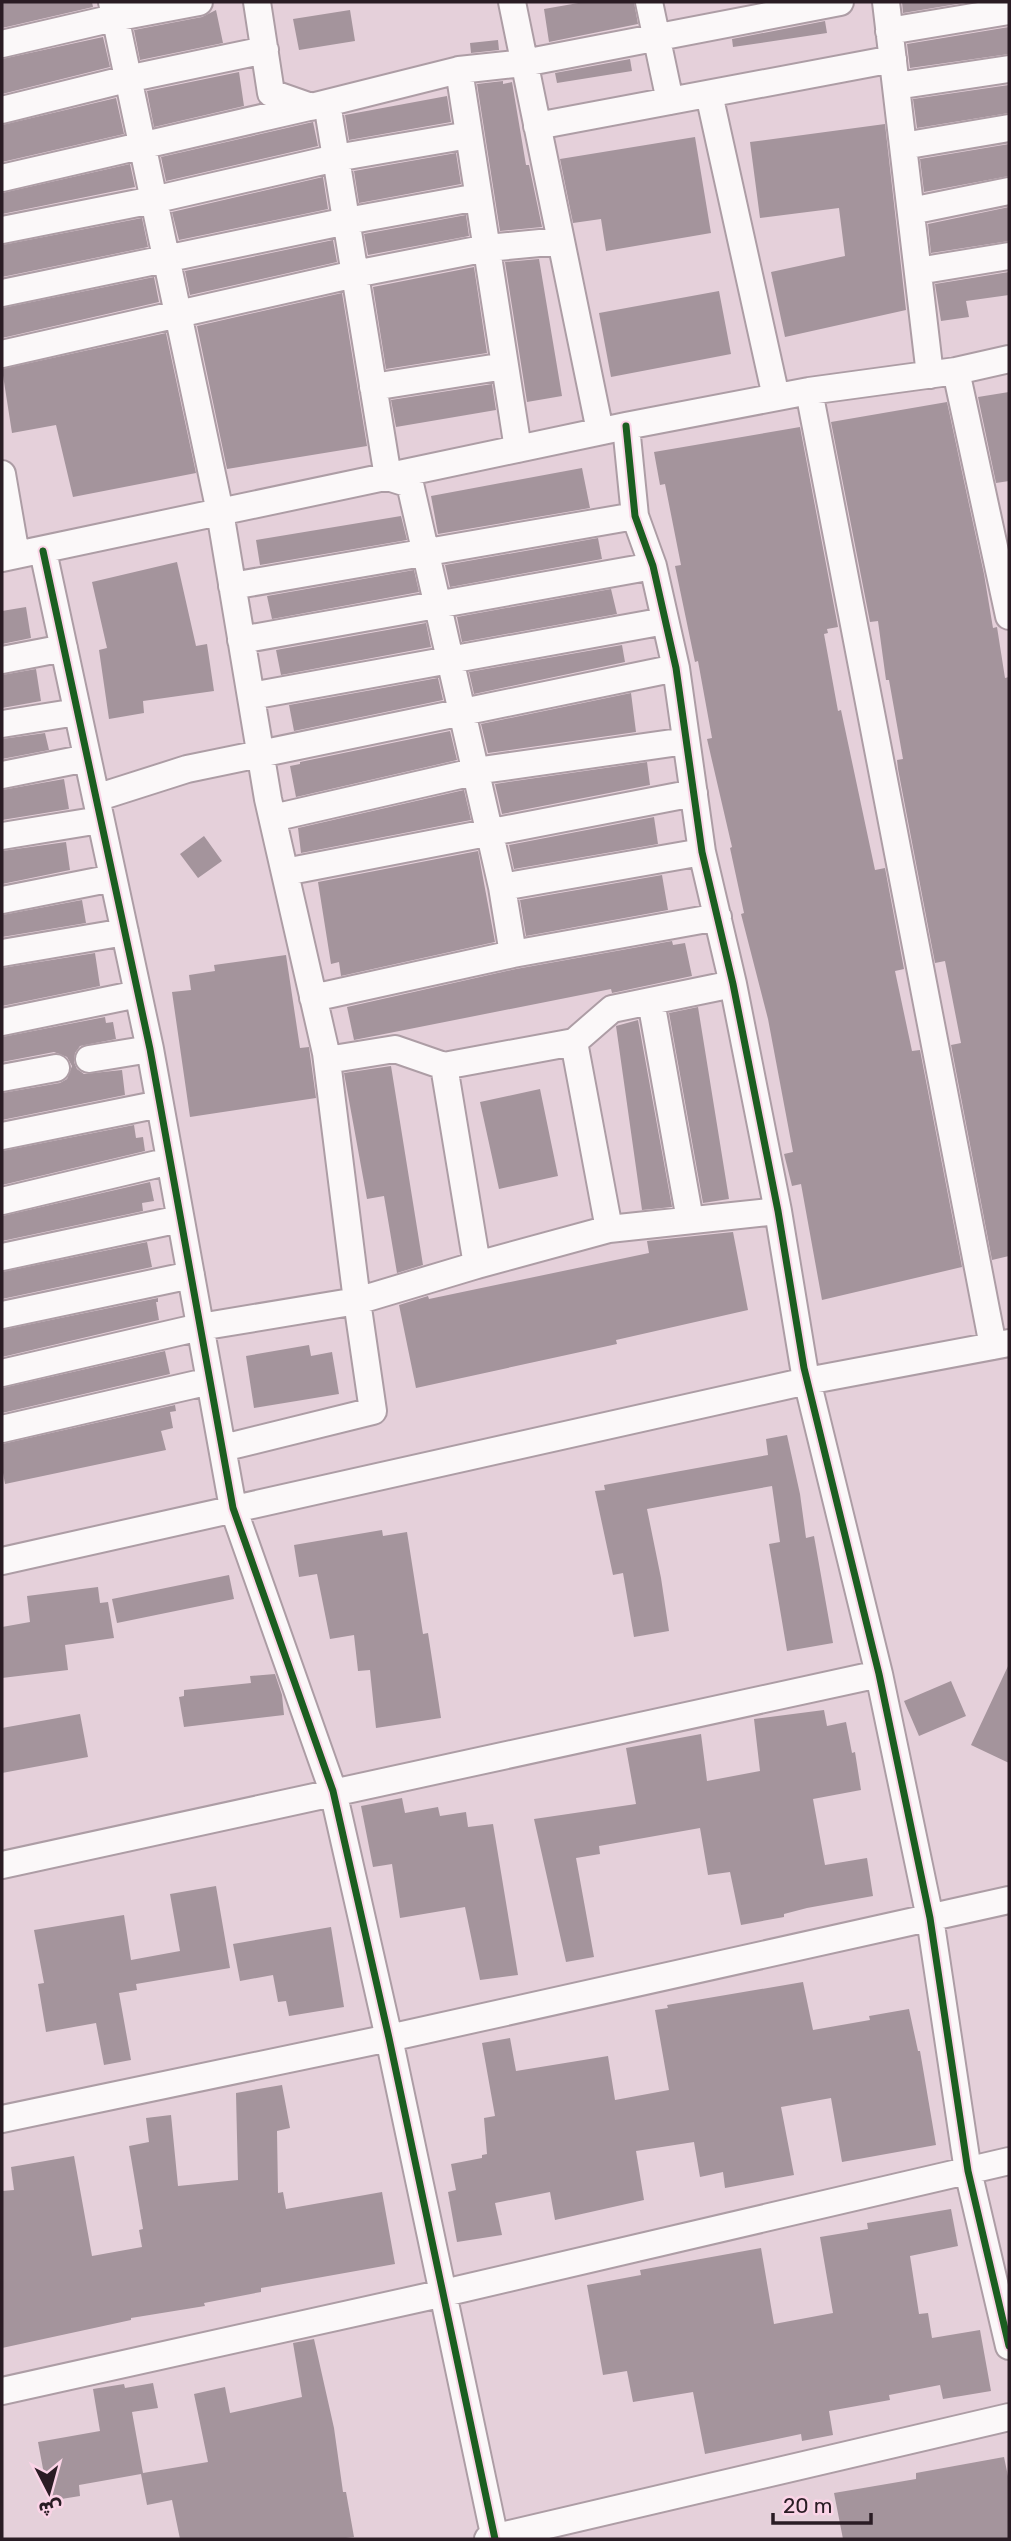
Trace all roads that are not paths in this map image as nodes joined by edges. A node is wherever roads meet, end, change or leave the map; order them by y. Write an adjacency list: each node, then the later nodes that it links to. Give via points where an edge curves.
1 (199, 2): 8 (street)
2 (257, 2): 13 (street)
3 (649, 2): 11 (street)
4 (840, 2): 7 (street)
5 (886, 2): 10 (street)
6 (520, 3): 15 (street)
7 (769, 9): 11 (street)
8 (113, 10): 12 (street); 18 (street)
9 (1009, 11): 10 (street)
10 (889, 31): 14 (street)
11 (656, 38): 15 (street); 21 (street)
12 (2, 44)
13 (265, 50): 18 (street); 22 (street, via 271,93)
14 (893, 59): 19 (street); 20 (street)
15 (524, 63): 17 (street); 24 (street)
16 (1009, 69): 19 (street)
17 (459, 71): 22 (street); 26 (street)
18 (127, 79): 23 (street); 27 (street)
19 (896, 86): 28 (street)
20 (709, 94): 21 (street); 51 (street)
21 (670, 102): 24 (street)
22 (319, 105): 27 (street); 29 (street)
23 (2, 110)
24 (537, 126): 37 (street)
25 (1009, 128): 28 (street)
26 (469, 135): 29 (street); 32 (street)
27 (141, 146): 30 (street); 33 (street)
28 (903, 146): 34 (street)
29 (336, 158): 33 (street); 35 (street)
30 (2, 178)
31 (1009, 191): 34 (street)
32 (478, 197): 35 (street); 38 (street)
33 (153, 200): 36 (street); 40 (street)
34 (911, 211): 41 (street)
35 (347, 221): 40 (street); 42 (street)
36 (2, 230)
37 (561, 241): 38 (street); 53 (street)
38 (487, 248): 42 (street); 47 (street)
39 (1009, 256): 41 (street)
40 (166, 259): 43 (street); 44 (street)
41 (918, 271): 48 (street)
42 (355, 274): 44 (street); 49 (street)
43 (2, 293)
44 (177, 314): 45 (street); 57 (street)
45 (2, 354)
46 (1009, 359): 48 (street)
47 (505, 366): 49 (street); 54 (street)
48 (943, 373): 50 (street); 65 (street)
49 (373, 387): 56 (street)
50 (809, 391): 51 (street); 121 (street)
51 (776, 397): 52 (street)
52 (626, 426): 53 (street); 58 (street)
53 (600, 431): 54 (street)
54 (518, 449): 56 (street)
55 (2, 474): 61 (street)
56 (388, 477): 57 (street); 60 (street, via 410,484)
57 (219, 512): 59 (street); 63 (street)
58 (635, 516): 60 (street); 62 (street)
59 (43, 551): 61 (street); 68 (street)
60 (425, 552): 63 (street); 64 (street)
61 (9, 557)
62 (653, 566): 64 (street); 66 (street)
63 (232, 586): 67 (street)
64 (437, 605): 67 (street); 70 (street)
65 (1009, 616)
66 (665, 621): 70 (street); 71 (street)
67 (242, 639): 72 (street)
68 (64, 648): 69 (street); 73 (street)
69 (2, 660)
70 (450, 660): 72 (street); 74 (street)
71 (676, 668): 74 (street); 76 (street)
72 (251, 695): 77 (street)
73 (77, 712): 75 (street); 78 (street)
74 (462, 713): 77 (street); 79 (street)
75 (2, 724)
76 (686, 741): 79 (street); 81 (street)
77 (261, 754): 82 (street, via 187,769); 83 (street)
78 (87, 758): 80 (street); 82 (street)
79 (476, 771): 83 (street); 84 (street)
80 (2, 775)
81 (694, 793): 84 (street); 86 (street)
82 (98, 809): 85 (street); 88 (street)
83 (273, 818): 87 (street)
84 (489, 831): 87 (street); 89 (street)
85 (2, 836)
86 (702, 852): 89 (street); 91 (street)
87 (285, 872): 97 (street)
88 (113, 878): 90 (street); 92 (street)
89 (502, 887): 94 (street)
90 (2, 900)
91 (718, 917): 94 (street); 95 (street)
92 (125, 932): 93 (street); 96 (street)
93 (2, 953)
94 (513, 954): 97 (street)
95 (733, 984): 98 (street); 111 (street)
96 (138, 994): 99 (street); 101 (street)
97 (313, 998): 103 (street)
98 (651, 1001): 100 (street, via 612,1009); 113 (street)
99 (2, 1022)
100 (574, 1042): 104 (street); 114 (street)
101 (150, 1049): 102 (street); 107 (street)
102 (89, 1059)
103 (327, 1060): 104 (street, via 395,1049); 118 (street)
104 (444, 1066): 116 (street)
105 (56, 1068): 106 (street)
106 (2, 1078)
107 (160, 1104): 108 (street); 109 (street)
108 (2, 1136)
109 (170, 1161): 110 (street); 112 (street)
110 (2, 1201)
111 (778, 1210): 113 (street); 124 (street)
112 (180, 1219): 115 (street); 117 (street)
113 (690, 1220): 114 (street)
114 (609, 1229): 116 (street)
115 (2, 1257)
116 (477, 1265): 118 (street)
117 (191, 1276): 119 (street); 120 (street)
118 (357, 1301): 120 (street); 126 (street, via 373,1411)
119 (2, 1315)
120 (200, 1327): 122 (street); 123 (street)
121 (1001, 1345): 124 (street)
122 (2, 1373)
123 (210, 1381): 125 (street); 126 (street)
124 (807, 1381): 127 (street); 129 (street)
125 (2, 1429)
126 (223, 1448): 127 (street)
127 (233, 1508): 128 (street); 130 (street)
128 (3, 1554)
129 (879, 1674): 130 (street); 133 (street)
130 (333, 1791): 131 (street); 134 (street)
131 (2, 1865)
132 (1009, 1900): 133 (street)
133 (930, 1918): 134 (street); 137 (street)
134 (389, 2038): 135 (street); 138 (street)
135 (2, 2119)
136 (1009, 2161): 137 (street)
137 (968, 2171): 138 (street); 139 (street)
138 (444, 2293): 140 (street); 142 (street)
139 (1009, 2346)
140 (2, 2391)
141 (1009, 2417): 142 (street)
142 (493, 2539)

